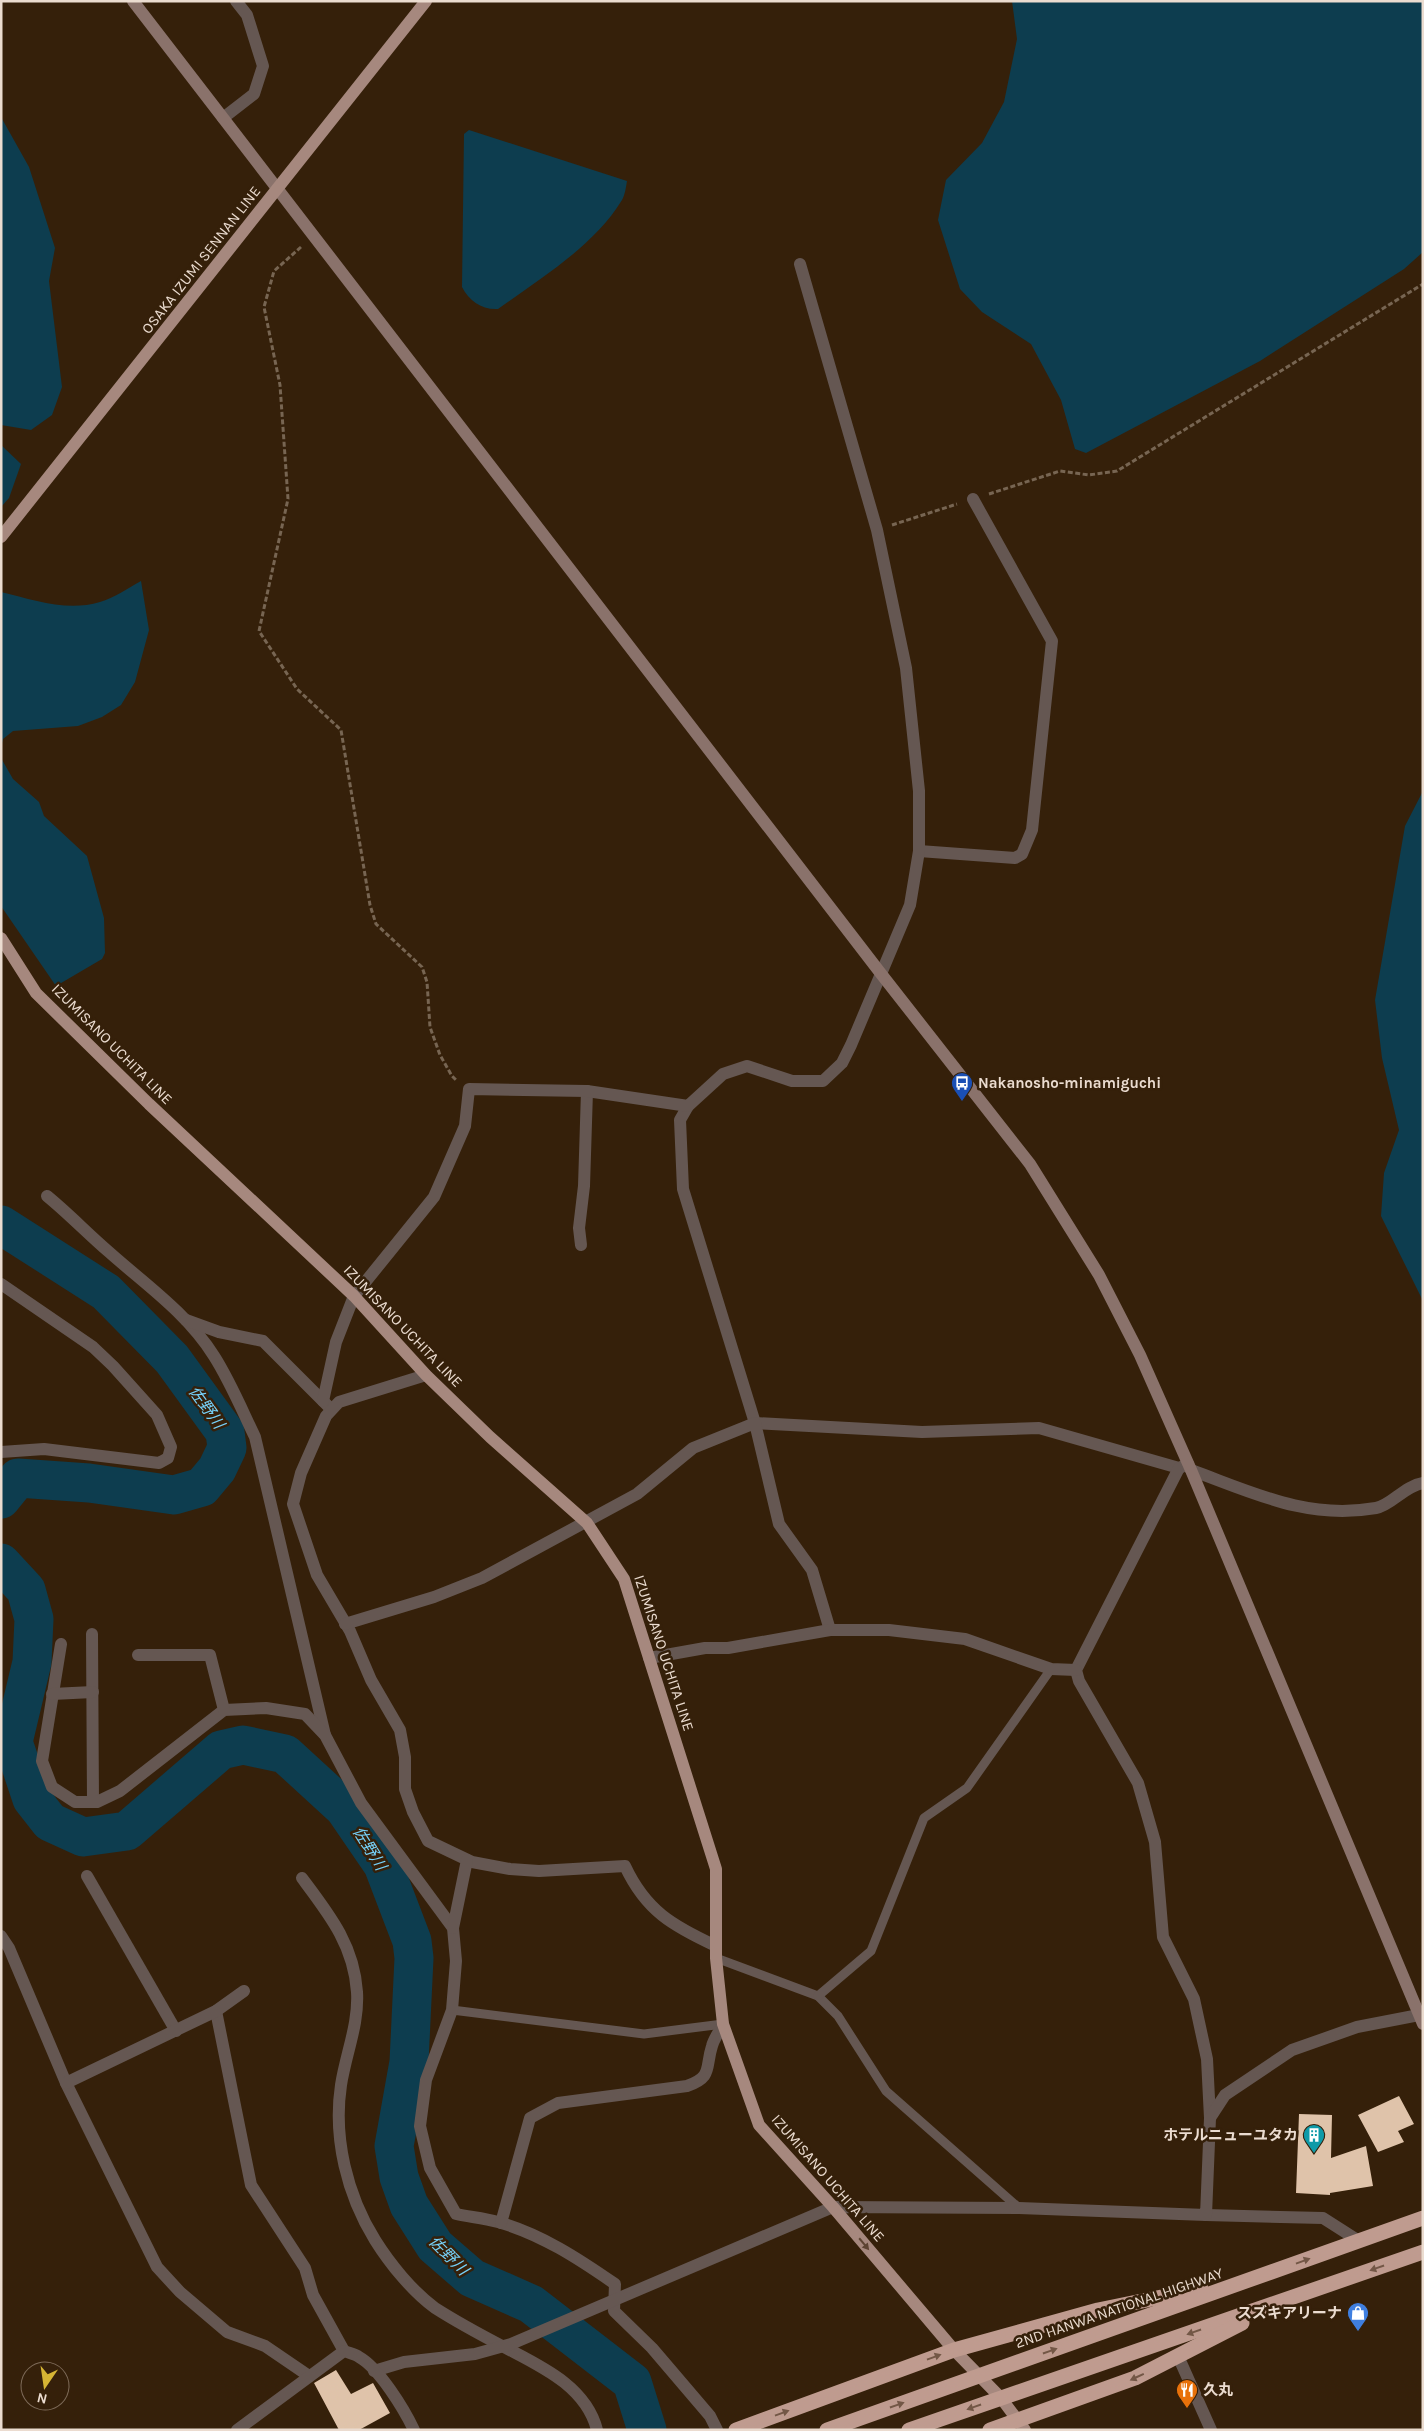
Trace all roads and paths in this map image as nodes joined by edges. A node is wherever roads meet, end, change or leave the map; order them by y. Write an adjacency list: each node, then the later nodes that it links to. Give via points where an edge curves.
1 (133, 1): 4 (street)
2 (236, 1): 4 (street, via 247,15 263,66 254,94)
3 (426, 1): 10 (main road, OSAKA IZUMI SENNAN LINE)
4 (223, 118): 5 (street)
5 (314, 236): 13 (street); 14 (path, via 274,271 264,307 280,385 288,499 259,631 297,689 342,730 370,905 376,924 422,967 427,982 430,1026 440,1054 452,1076)
6 (800, 264): 9 (street)
7 (1423, 284): 8 (path, via 1117,471 1089,476 1060,471)
8 (973, 499): 9 (path); 11 (street, via 1052,642 1032,830 1022,854 1016,858)
9 (877, 530): 11 (street, via 906,668 919,791)
10 (1, 537)
11 (918, 851): 13 (street, via 910,905)
12 (1, 938): 20 (main road, IZUMISANO UCHITA LINE, via 36,993)
13 (882, 975): 16 (street, via 842,1063 823,1081 792,1081 747,1066 723,1074); 26 (street, via 1030,1164 1099,1275 1140,1355)
14 (469, 1089): 15 (street); 20 (street, via 465,1126 434,1197)
15 (587, 1091): 16 (street); 18 (street, via 584,1186 578,1228)
16 (688, 1106): 24 (street, via 680,1120 683,1189)
17 (48, 1196): 21 (street)
18 (581, 1245)
19 (1, 1284): 25 (street, via 93,1347 113,1366 157,1415 171,1447 168,1458 159,1463 44,1449)
20 (354, 1296): 22 (main road, IZUMISANO UCHITA LINE); 23 (street, via 336,1342)
21 (186, 1320): 23 (street, via 219,1332 263,1340); 28 (street, via 214,1355 255,1437)
22 (426, 1375): 23 (street); 30 (main road, IZUMISANO UCHITA LINE)
23 (328, 1405): 29 (street, via 301,1473)
24 (755, 1422): 26 (street, via 922,1432 1039,1428); 30 (street, via 693,1448 637,1494); 32 (street, via 779,1524 812,1570)
25 (1, 1452)
26 (1186, 1467): 27 (street, via 1285,1505 1339,1512 1379,1508 1412,1485); 38 (street); 55 (street)
27 (1423, 1483)
28 (271, 1504): 29 (street); 42 (street)
29 (293, 1504): 31 (street, via 317,1575)
30 (586, 1523): 31 (street, via 482,1578 434,1597); 36 (main road, IZUMISANO UCHITA LINE, via 624,1579)
31 (345, 1624): 44 (street, via 371,1680 400,1730 405,1757 405,1790 413,1812 428,1841)
32 (830, 1630): 36 (street); 37 (street, via 889,1630 965,1639)
33 (92, 1634): 39 (street)
34 (61, 1644): 40 (street)
35 (138, 1655): 41 (street, via 210,1655)
36 (649, 1658): 50 (main road, IZUMISANO UCHITA LINE, via 716,1869)
37 (1051, 1669): 38 (street); 52 (lane, via 967,1788 924,1818 871,1951)
38 (1076, 1670): 59 (street, via 1079,1681 1138,1783 1155,1842 1164,1937 1194,1999 1207,2059)
39 (92, 1692): 40 (street); 43 (street)
40 (52, 1694): 43 (street, via 42,1761 45,1770 52,1787 75,1802)
41 (224, 1710): 42 (street, via 266,1708 305,1714); 43 (street, via 120,1791)
42 (325, 1735): 47 (street, via 361,1803)
43 (93, 1802)
44 (467, 1860): 47 (street); 50 (street, via 510,1869 626,1866 649,1905)
45 (87, 1876): 57 (street)
46 (302, 1878): 70 (street, via 336,1924 345,1942 357,1990 357,2016 341,2086 340,2116 347,2180 359,2211 392,2264 415,2290 434,2307)
47 (453, 1928): 53 (street, via 456,1961)
48 (1, 1936): 49 (street)
49 (5, 1950): 58 (street)
50 (716, 1952): 52 (lane); 56 (main road, IZUMISANO UCHITA LINE)
51 (244, 1991): 54 (street)
52 (818, 1996): 61 (lane, via 838,2016 886,2091)
53 (452, 2010): 56 (lane, via 644,2034); 64 (street, via 426,2080 420,2126 430,2168 456,2214)
54 (216, 2011): 57 (street); 72 (street, via 251,2185 305,2268 313,2295)
55 (1421, 2019): 59 (street, via 1357,2028 1292,2050 1225,2096)
56 (724, 2024): 60 (main road, IZUMISANO UCHITA LINE, via 758,2125); 64 (street, via 712,2045 707,2074 700,2082 558,2103 530,2118)
57 (176, 2031): 58 (street)
58 (66, 2083): 75 (street, via 157,2267 180,2292 228,2332 265,2346)
59 (1210, 2118): 62 (street)
60 (833, 2207): 61 (street); 69 (street); 71 (main road, IZUMISANO UCHITA LINE, one-way to 71)
61 (1019, 2208): 62 (street)
62 (1206, 2215): 65 (street, via 1323,2218)
63 (1423, 2218): 65 (highway, 2ND HANWA NATIONAL HIGHWAY)
64 (501, 2223): 69 (street, via 541,2238 586,2264 615,2284)
65 (1358, 2241): 67 (highway, 2ND HANWA NATIONAL HIGHWAY, one-way to 65)
66 (1423, 2252): 68 (highway, one-way to 68)
67 (1257, 2278): 71 (highway, via 1098,2310); 76 (highway, 2ND HANWA NATIONAL HIGHWAY, one-way to 67)
68 (1290, 2298): 73 (highway); 77 (highway, one-way to 77)
69 (615, 2299): 70 (street); 82 (street, via 614,2311 652,2348 710,2416)
70 (507, 2345): 74 (street, via 475,2354 404,2362); 81 (street, via 564,2382 591,2414)
71 (954, 2350): 76 (main road, IZUMISANO UCHITA LINE); 83 (highway, one-way to 71)
72 (344, 2351): 74 (street, via 360,2357); 75 (street)
73 (1178, 2356): 78 (highway, one-way to 78); 87 (street)
74 (374, 2371): 80 (street)
75 (309, 2376): 79 (street)
76 (979, 2376): 77 (main road, IZUMISANO UCHITA LINE); 84 (highway, 2ND HANWA NATIONAL HIGHWAY, one-way to 76)
77 (1001, 2398): 78 (main road, IZUMISANO UCHITA LINE); 85 (highway, one-way to 85)
78 (1021, 2425): 86 (highway)
79 (237, 2430)
80 (414, 2430)
81 (597, 2430)
82 (717, 2430)
83 (736, 2430)
84 (827, 2430)
85 (909, 2430)
86 (990, 2430)
87 (1211, 2430)

